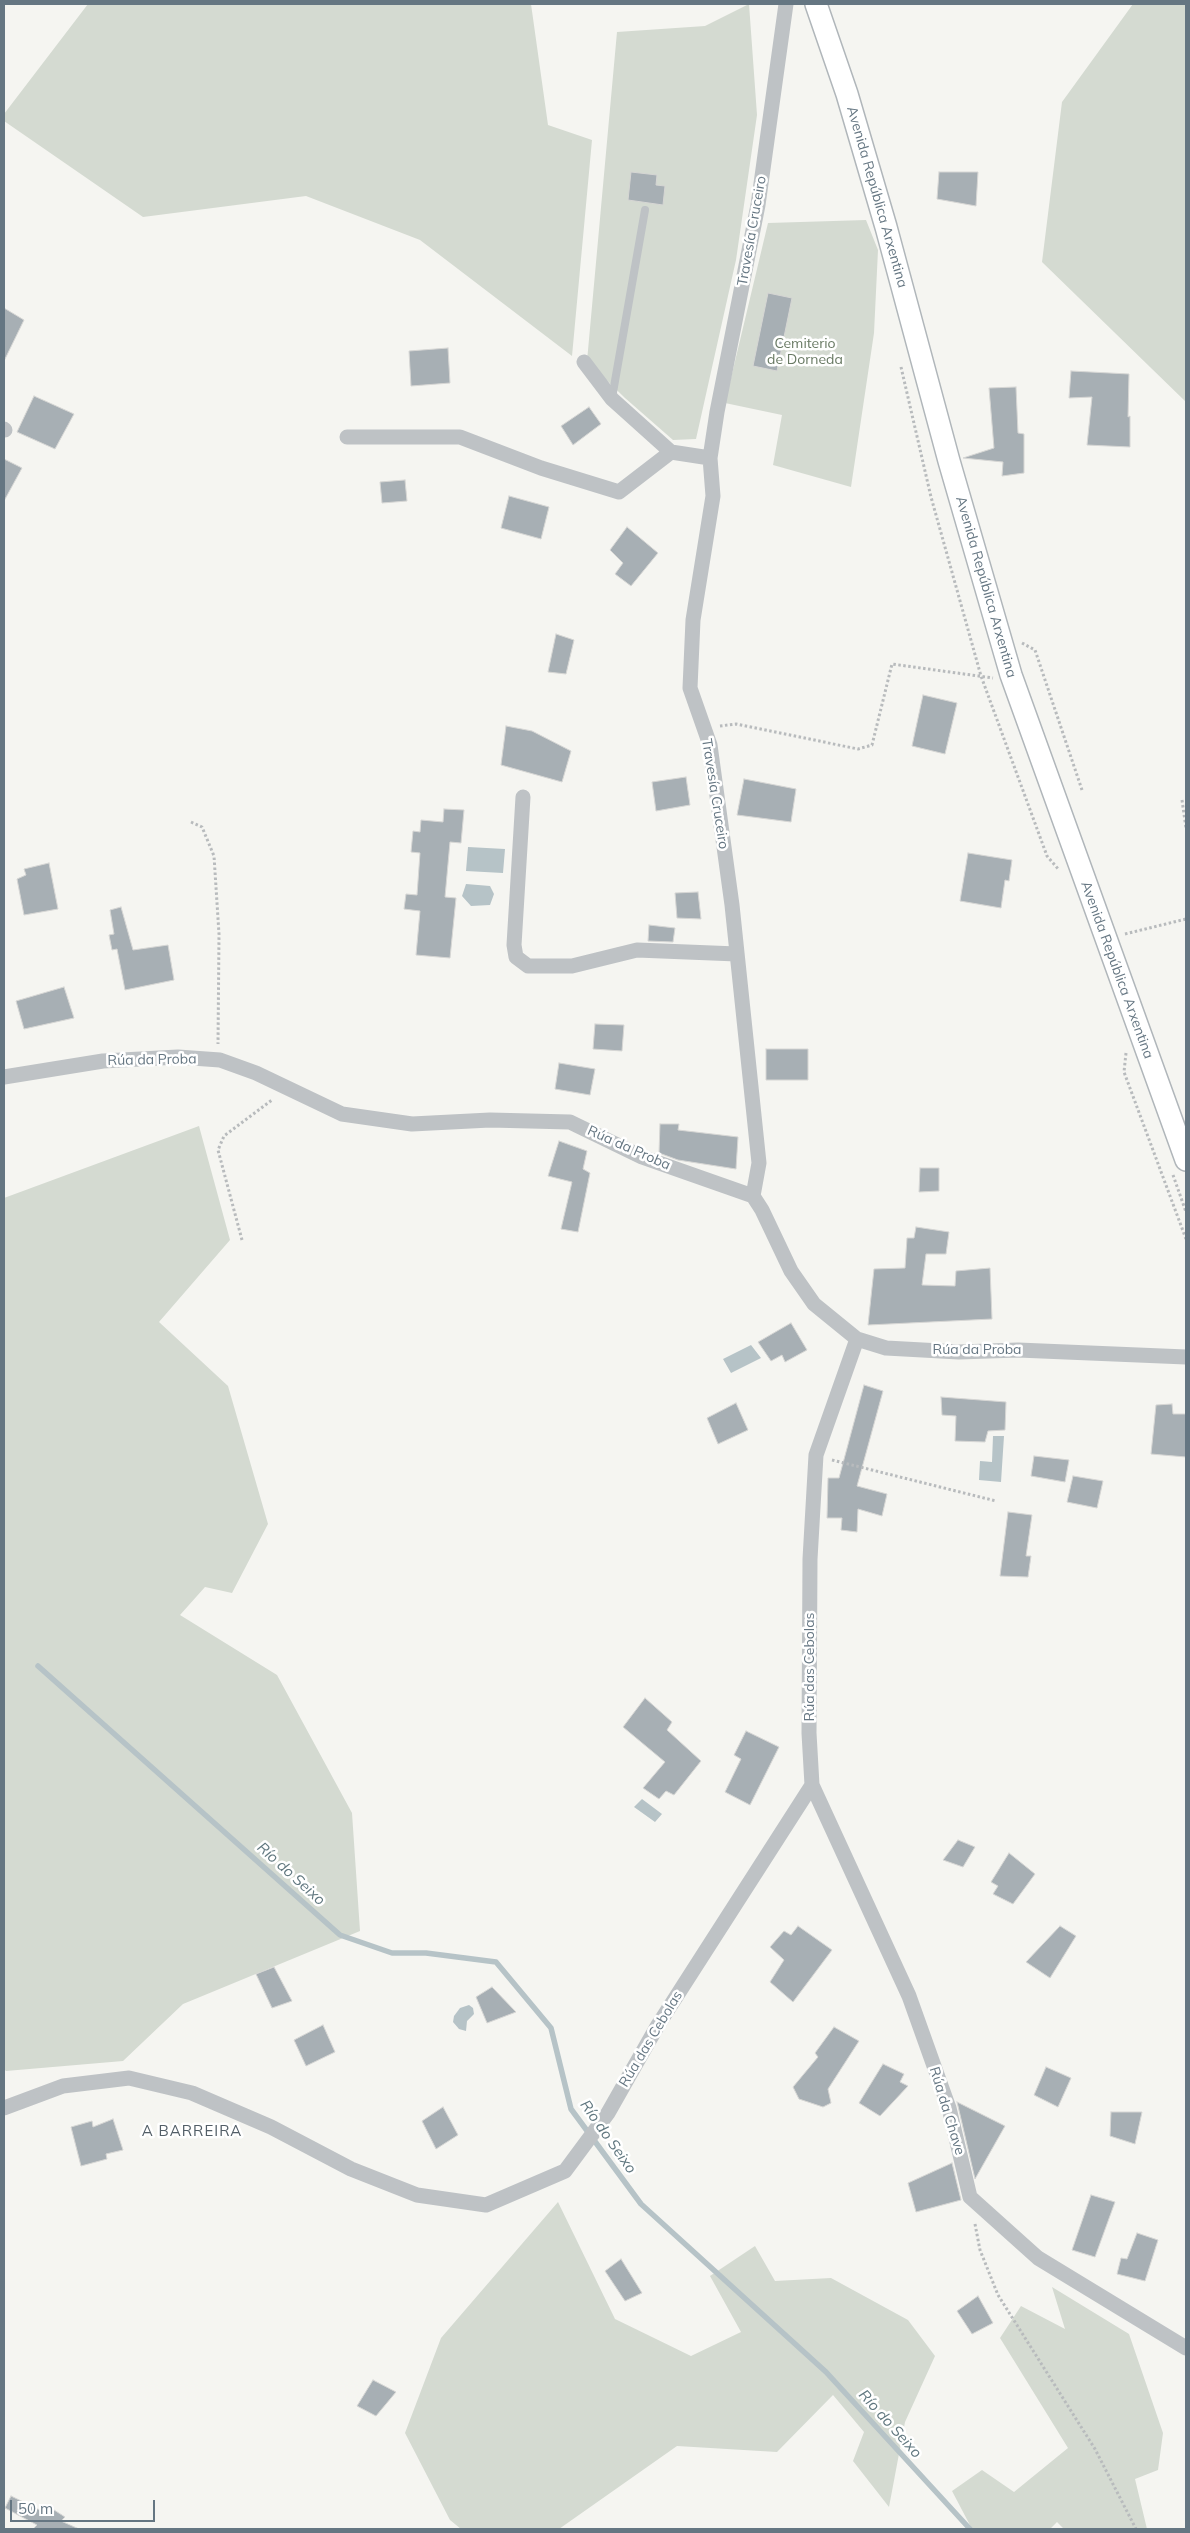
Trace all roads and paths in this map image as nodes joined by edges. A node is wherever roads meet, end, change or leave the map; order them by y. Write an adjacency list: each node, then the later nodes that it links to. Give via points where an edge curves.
1 (786, 4): 8 (street, Travesía Cruceiro, via 758,205)
2 (816, 4): 10 (main road, Avenida República Arxentina, via 847,94 883,217)
3 (645, 210): 5 (lane)
4 (584, 362): 5 (street)
5 (612, 399): 7 (street)
6 (347, 437): 7 (street, via 460,437 541,468 619,492)
7 (671, 452): 8 (street)
8 (710, 458): 11 (street, Travesía Cruceiro, via 714,496 693,620 690,688)
9 (1018, 640): 12 (path, via 1035,650)
10 (1011, 675): 11 (path, via 997,679 892,664 872,745 858,749 736,724); 18 (main road, Avenida República Arxentina)
11 (704, 727): 19 (street, Travesía Cruceiro, via 710,745)
12 (1082, 790)
13 (523, 797): 19 (street, via 514,944 516,957 528,966 572,966 637,950)
14 (1182, 800): 16 (path)
15 (191, 822): 21 (path, via 202,827 214,856 219,934 217,1029)
16 (1186, 828)
17 (1186, 918): 18 (path)
18 (1108, 940): 24 (main road, Avenida República Arxentina)
19 (737, 954): 25 (street, Travesía Cruceiro, via 759,1163)
20 (1126, 1052): 26 (path, via 1124,1072)
21 (220, 1060): 22 (street, Rúa da Proba, via 178,1057 103,1060); 23 (street, Rúa da Proba, via 256,1073)
22 (4, 1077)
23 (285, 1089): 25 (street, Rúa da Proba, via 342,1114 412,1124 490,1120 570,1122 642,1157); 27 (path, via 224,1136 218,1150)
24 (1186, 1160)
25 (753, 1196): 28 (street, Rúa da Proba, via 791,1271 814,1304)
26 (1186, 1239)
27 (242, 1240)
28 (857, 1339): 29 (street, Rúa da Proba, via 886,1348 959,1352 1018,1350); 30 (street, Rúa das Cebolas)
29 (1186, 1357)
30 (816, 1455): 31 (path); 32 (street, Rúa das Cebolas, via 810,1559)
31 (996, 1502)
32 (812, 1785): 33 (street, Rúa das Cebolas, via 658,2025 608,2113 565,2171 486,2205 417,2195 351,2169 192,2093 128,2078 63,2086); 34 (street, Rúa da Chave, via 909,1996 949,2108)
33 (4, 2108)
34 (970, 2197): 35 (street, via 1038,2258); 36 (path, via 980,2250 998,2295 1095,2449)
35 (1186, 2348)
36 (1136, 2529)

